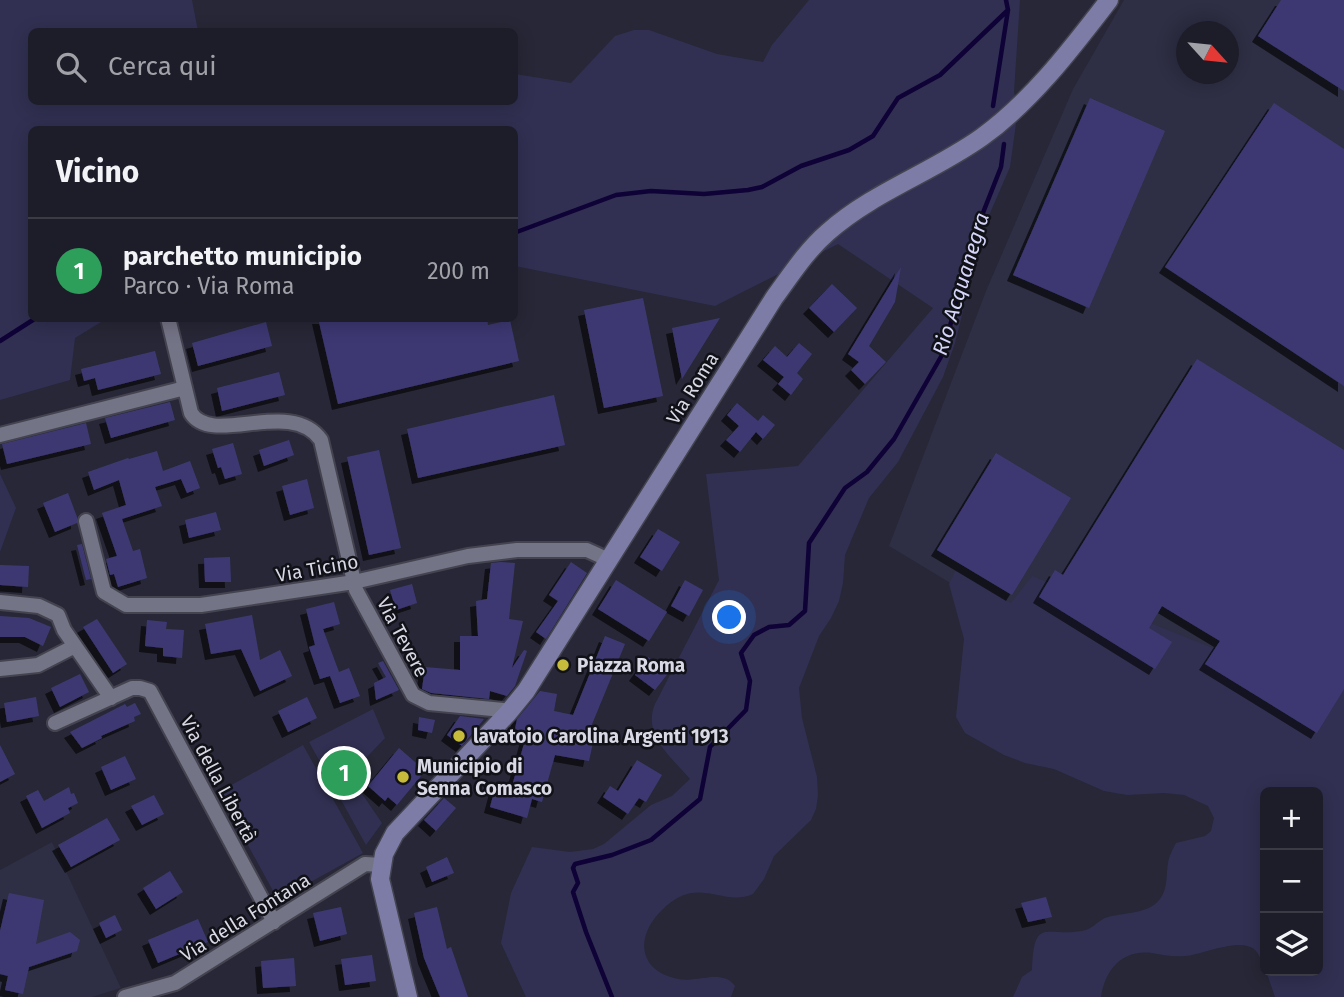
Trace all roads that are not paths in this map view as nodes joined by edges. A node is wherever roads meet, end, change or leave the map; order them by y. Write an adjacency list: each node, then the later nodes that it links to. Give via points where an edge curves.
1 (1109, 0): 6 (street, Via Roma, via 1031,94 983,136 856,211 807,253)
2 (169, 322): 3 (street)
3 (184, 388): 4 (street); 7 (street, via 191,413 209,426 290,421 316,433)
4 (0, 435)
5 (86, 521): 7 (street, Via Ticino, via 104,592 126,604 201,605)
6 (609, 560): 7 (street, Via Ticino, via 587,550 517,550 468,556); 12 (street, Via Roma)
7 (354, 582): 12 (street, Via Tevere, via 417,699)
8 (0, 602): 9 (street, via 39,606 58,615)
9 (75, 646): 10 (street, via 38,665); 11 (street)
10 (0, 669)
11 (111, 698): 13 (street, Via della Libertà); 15 (street, Via della Libertà, via 137,687 154,696)
12 (508, 713): 14 (street, Via Roma, via 395,833)
13 (55, 723)
14 (381, 865): 15 (street, Via della Fontana, via 365,864); 17 (street, via 380,879)
15 (274, 922): 16 (street, Via della Fontana, via 174,983)
16 (125, 997)
17 (408, 997)

